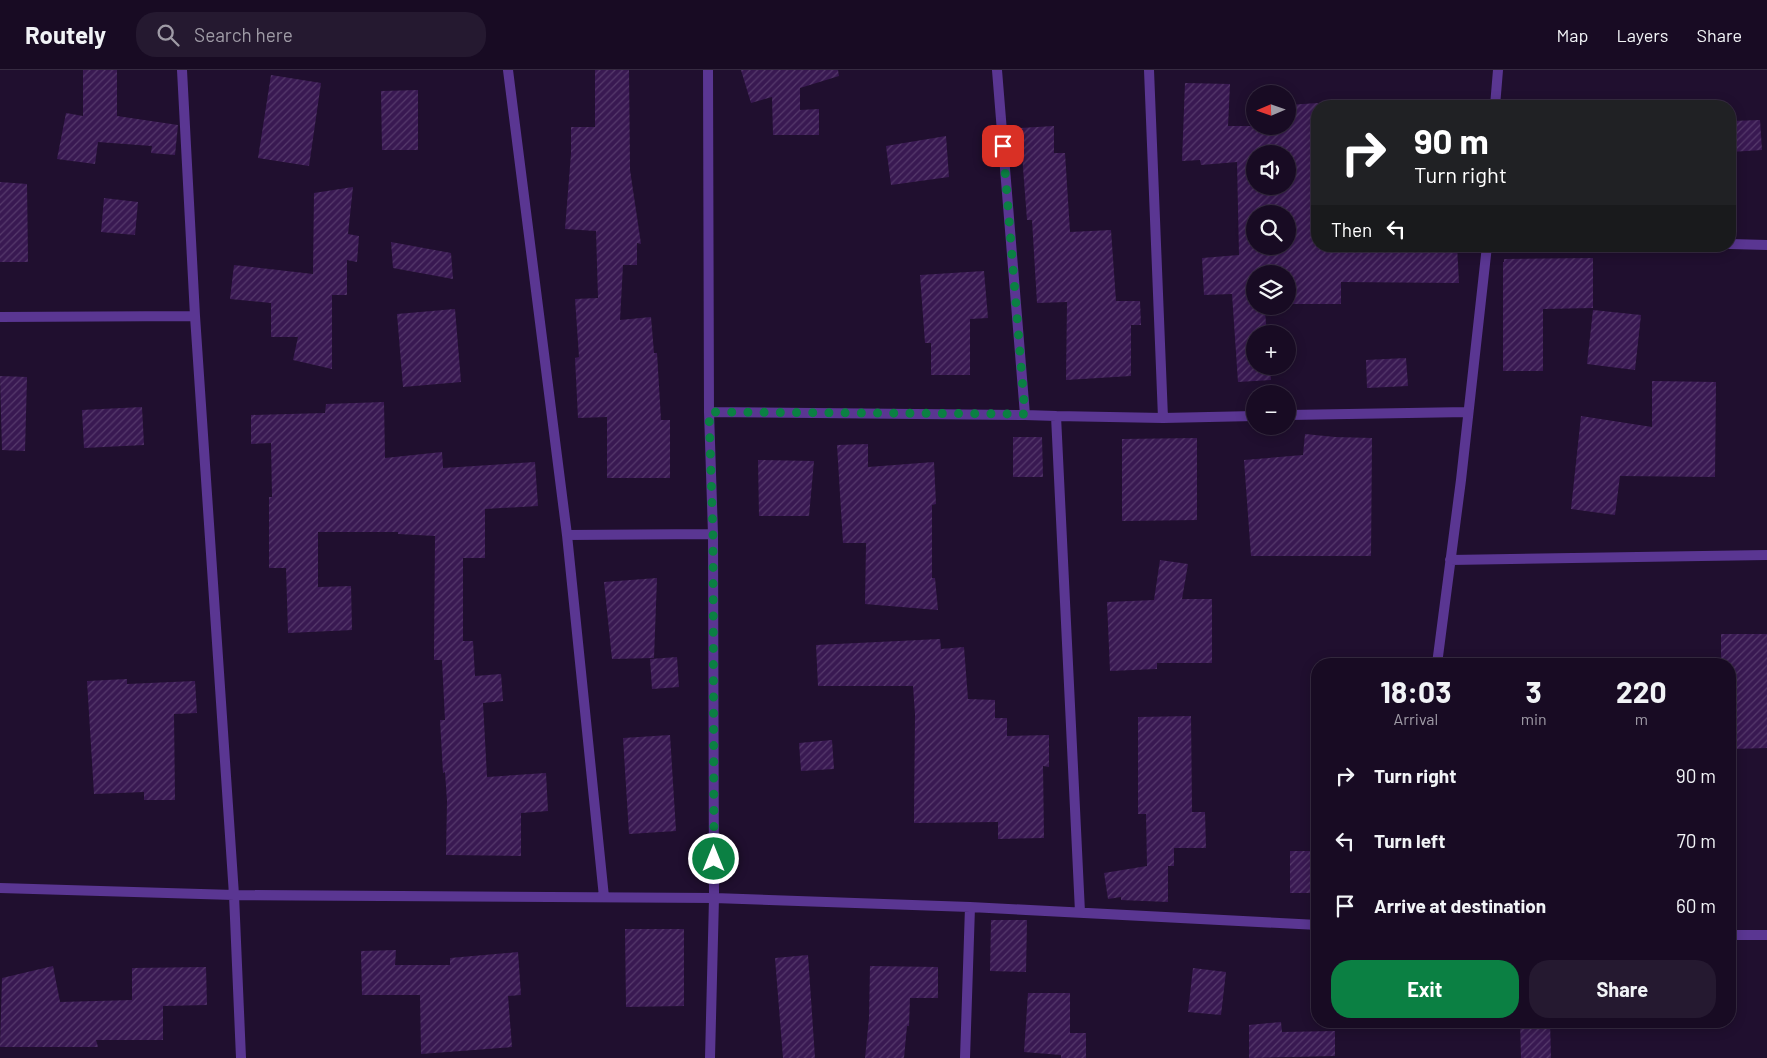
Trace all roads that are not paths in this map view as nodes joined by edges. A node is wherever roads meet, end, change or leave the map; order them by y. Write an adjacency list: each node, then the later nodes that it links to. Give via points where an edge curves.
1 (182, 70): 11 (street)
2 (508, 70): 21 (street)
3 (708, 70): 13 (street)
4 (997, 70): 15 (street)
5 (1149, 70): 19 (street)
6 (1498, 70): 7 (street)
7 (1496, 100)
8 (1736, 244): 9 (street)
9 (1767, 245)
10 (1486, 252): 14 (street)
11 (195, 316): 12 (street); 26 (street)
12 (0, 317)
13 (709, 412): 15 (street); 20 (street)
14 (1468, 412): 18 (street); 23 (street)
15 (1025, 414): 16 (street)
16 (1056, 416): 19 (street); 30 (street)
17 (1246, 416): 19 (street)
18 (1296, 416)
19 (1163, 418)
20 (713, 534): 21 (street); 28 (street)
21 (567, 535): 27 (street)
22 (1767, 555): 23 (street)
23 (1450, 560): 24 (street)
24 (1438, 658)
25 (0, 888): 26 (street)
26 (234, 895): 27 (street); 34 (street)
27 (604, 898): 28 (street)
28 (714, 898): 29 (street); 35 (street)
29 (970, 907): 30 (street); 36 (street)
30 (1080, 912): 31 (street)
31 (1311, 925)
32 (1767, 935): 33 (street)
33 (1736, 936)
34 (241, 1058)
35 (710, 1058)
36 (965, 1058)

